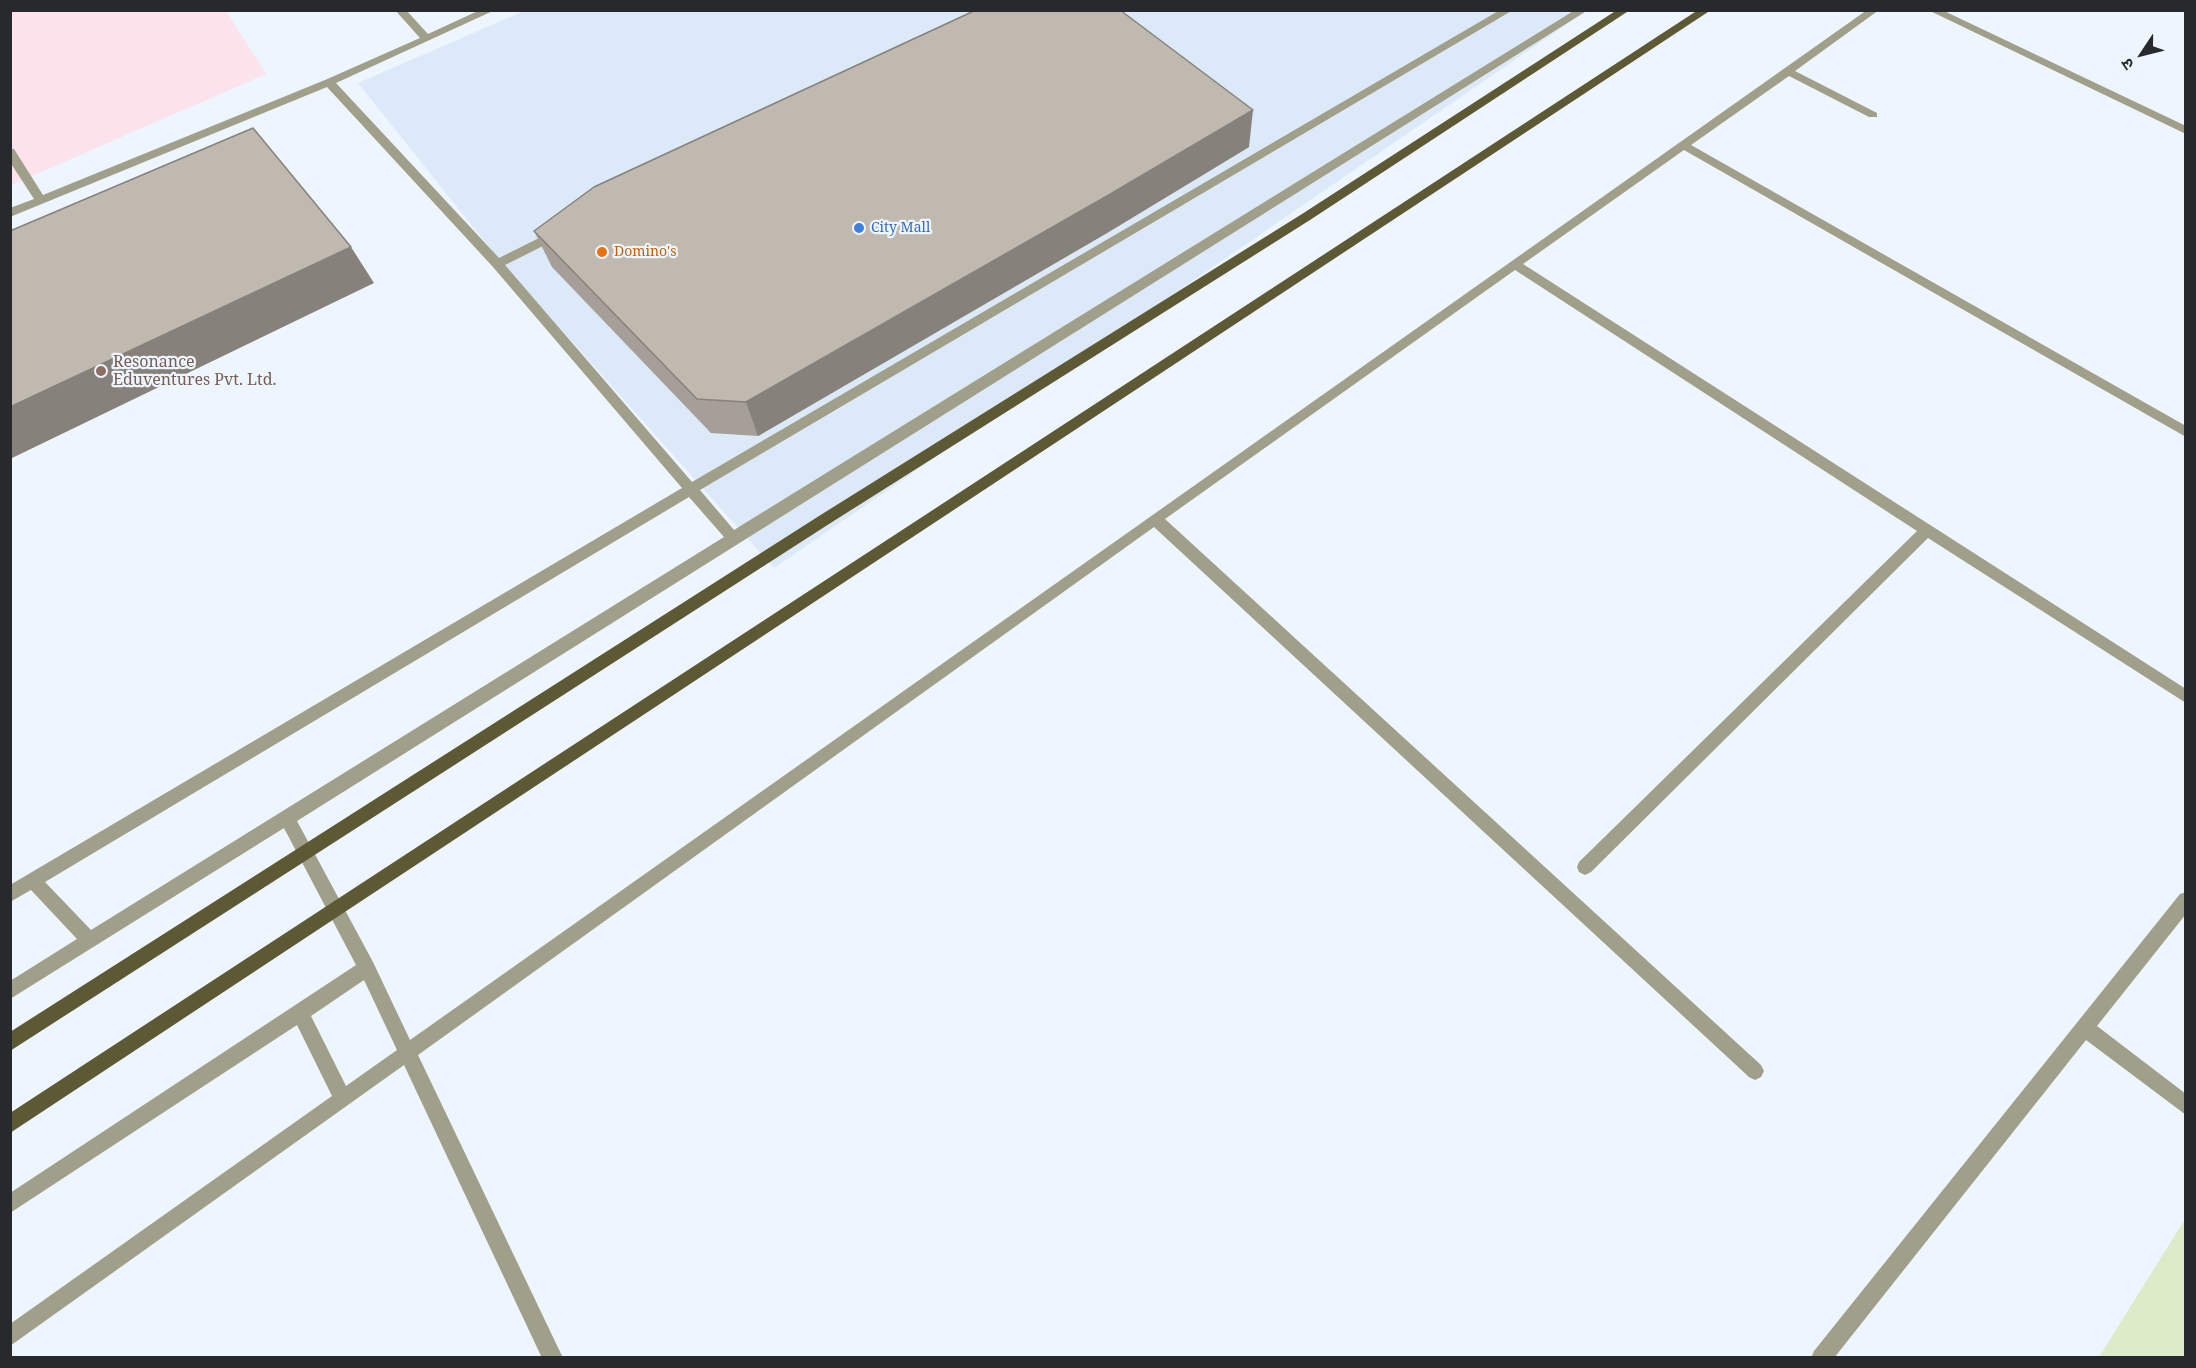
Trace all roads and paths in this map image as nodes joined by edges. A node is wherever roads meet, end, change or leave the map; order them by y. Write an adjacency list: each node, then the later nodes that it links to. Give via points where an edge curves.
1 (399, 10): 9 (street)
2 (490, 10): 9 (street)
3 (1509, 10): 22 (street)
4 (1582, 10): 25 (street)
5 (1625, 10): 37 (main road)
6 (1706, 10): 42 (main road)
7 (1874, 10): 10 (street)
8 (1933, 10): 13 (street)
9 (426, 38): 11 (street)
10 (1788, 71): 12 (street); 14 (street)
11 (329, 82): 16 (street); 19 (street)
12 (1873, 115)
13 (2184, 128)
14 (1683, 146): 20 (street); 21 (street)
15 (10, 152): 16 (street)
16 (41, 201): 17 (street)
17 (10, 213)
18 (570, 228): 19 (street)
19 (497, 264): 22 (street)
20 (1515, 265): 23 (street); 24 (street)
21 (2186, 432)
22 (691, 489): 25 (street); 29 (street)
23 (1155, 519): 38 (street); 39 (street)
24 (1927, 530): 26 (street); 28 (street)
25 (734, 538): 27 (street)
26 (2186, 697)
27 (287, 818): 32 (street); 33 (street)
28 (1586, 867)
29 (33, 881): 30 (street); 32 (street)
30 (10, 894)
31 (2186, 900): 36 (street)
32 (90, 940): 34 (street)
33 (367, 968): 35 (street); 38 (street)
34 (10, 990)
35 (300, 1013): 40 (street); 43 (street)
36 (2085, 1028): 41 (street); 46 (street)
37 (10, 1042)
38 (408, 1054): 40 (street); 45 (street)
39 (1755, 1071)
40 (343, 1100): 44 (street)
41 (2186, 1106)
42 (10, 1124)
43 (10, 1204)
44 (10, 1336)
45 (553, 1358)
46 (1821, 1358)

